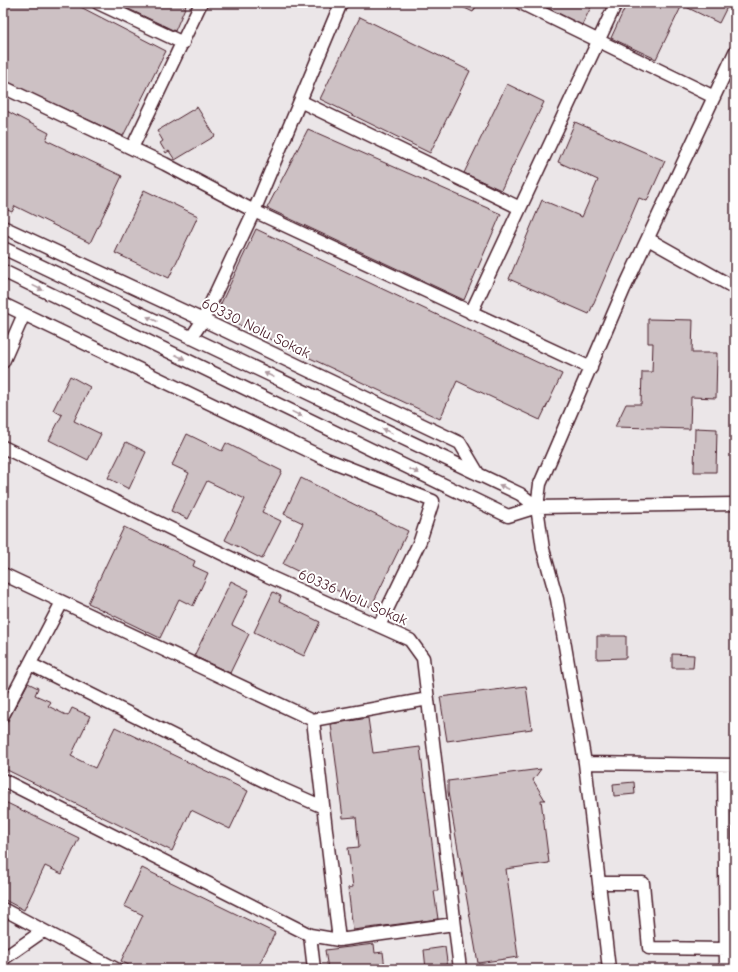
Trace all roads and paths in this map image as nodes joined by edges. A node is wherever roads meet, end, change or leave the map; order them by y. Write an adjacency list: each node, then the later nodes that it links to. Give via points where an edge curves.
1 (98, 3): 7 (street)
2 (201, 3): 7 (street)
3 (341, 3): 11 (street)
4 (521, 3): 6 (street)
5 (616, 3): 6 (street)
6 (598, 41): 10 (street); 13 (street)
7 (183, 43): 12 (street)
8 (735, 52): 10 (street)
9 (3, 87): 12 (street)
10 (714, 97): 16 (street)
11 (300, 101): 13 (street); 14 (street)
12 (132, 148): 14 (street)
13 (520, 208): 21 (street)
14 (254, 211): 21 (street); 23 (street)
15 (3, 227): 23 (street, 60330 Nolu Sokak)
16 (648, 238): 19 (street); 26 (street)
17 (3, 248): 24 (street, one-way to 17)
18 (3, 271): 30 (street, one-way to 30, via 508,516)
19 (735, 288)
20 (3, 304): 22 (street)
21 (471, 313): 26 (street)
22 (24, 314): 25 (street); 33 (street, via 326,459 434,502 420,541)
23 (203, 320): 24 (street); 28 (street, 60330 Nolu Sokak, via 460,443)
24 (191, 338): 28 (street, one-way to 24)
25 (3, 362)
26 (591, 368): 30 (street, via 540,484)
27 (3, 447): 33 (street, 60336 Nolu Sokak, via 270,577)
28 (480, 475): 30 (street, one-way to 28, via 520,494)
29 (735, 504): 30 (street)
30 (537, 507): 38 (street)
31 (3, 574): 32 (street)
32 (62, 602): 34 (street); 37 (street)
33 (379, 626): 35 (street, 60336 Nolu Sokak, via 410,640 423,658)
34 (30, 664): 36 (street); 41 (street, via 264,781)
35 (428, 699): 37 (street); 44 (street, 60336 Nolu Sokak)
36 (3, 715)
37 (313, 720): 41 (street)
38 (585, 763): 39 (street); 42 (street)
39 (730, 765): 48 (street)
40 (3, 780): 46 (street)
41 (324, 806): 47 (street)
42 (599, 883): 48 (street, via 643,883 649,948); 53 (street)
43 (3, 909): 45 (street)
44 (454, 924): 47 (street); 52 (street, 60336 Nolu Sokak)
45 (43, 931): 49 (street); 50 (street)
46 (310, 934): 47 (street); 51 (street)
47 (340, 940)
48 (726, 949): 54 (street)
49 (3, 959)
50 (116, 969)
51 (314, 969)
52 (460, 969)
53 (610, 969)
54 (726, 969)

